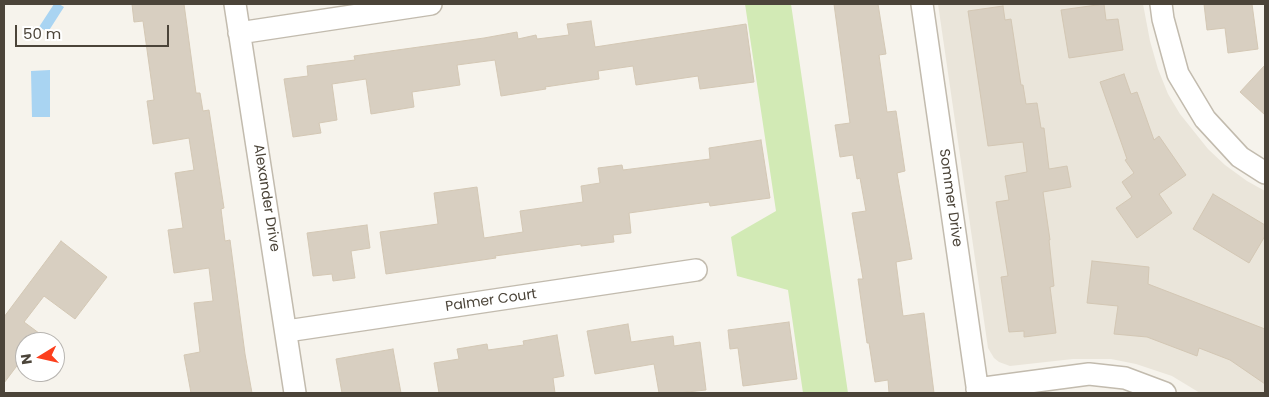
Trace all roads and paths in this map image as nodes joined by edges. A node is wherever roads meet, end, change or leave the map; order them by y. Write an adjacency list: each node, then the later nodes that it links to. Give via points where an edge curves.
1 (235, 4): 5 (street, Alexander Drive)
2 (431, 4): 5 (street)
3 (922, 4): 9 (street, Sommer Drive)
4 (1160, 4): 6 (street, via 1178,74 1205,119 1240,157)
5 (240, 33): 8 (street, Alexander Drive)
6 (1265, 173)
7 (696, 270): 8 (street, Palmer Court)
8 (287, 331): 10 (street, Alexander Drive)
9 (977, 391): 11 (street, via 1088,374 1125,378)
10 (296, 393)
11 (1165, 393)

